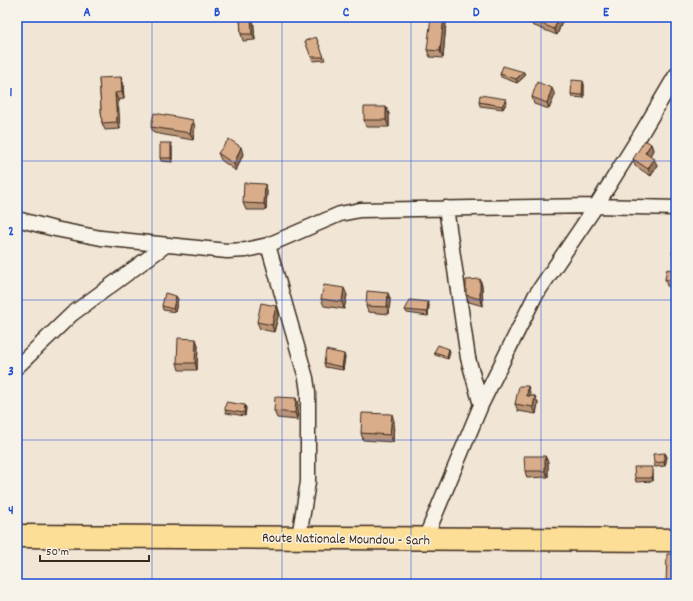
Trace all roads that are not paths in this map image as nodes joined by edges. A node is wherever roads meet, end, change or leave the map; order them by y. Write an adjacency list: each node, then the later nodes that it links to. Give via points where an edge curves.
1 (676, 75): 2 (street)
2 (596, 206): 3 (street); 4 (street); 9 (street, via 535,296)
3 (446, 208): 7 (street, via 360,210 340,214); 9 (street, via 468,358)
4 (676, 208)
5 (17, 220): 6 (street, via 101,238)
6 (166, 245): 7 (street, via 227,251); 8 (street, via 72,314)
7 (268, 245): 11 (street, via 308,392 308,482)
8 (17, 367)
9 (481, 405): 12 (street)
10 (17, 536): 11 (highway, Route Nationale Moundou - Sarh)
11 (299, 537): 12 (highway, Route Nationale Moundou - Sarh)
12 (425, 539): 13 (highway, Route Nationale Moundou - Sarh)
13 (676, 540)

